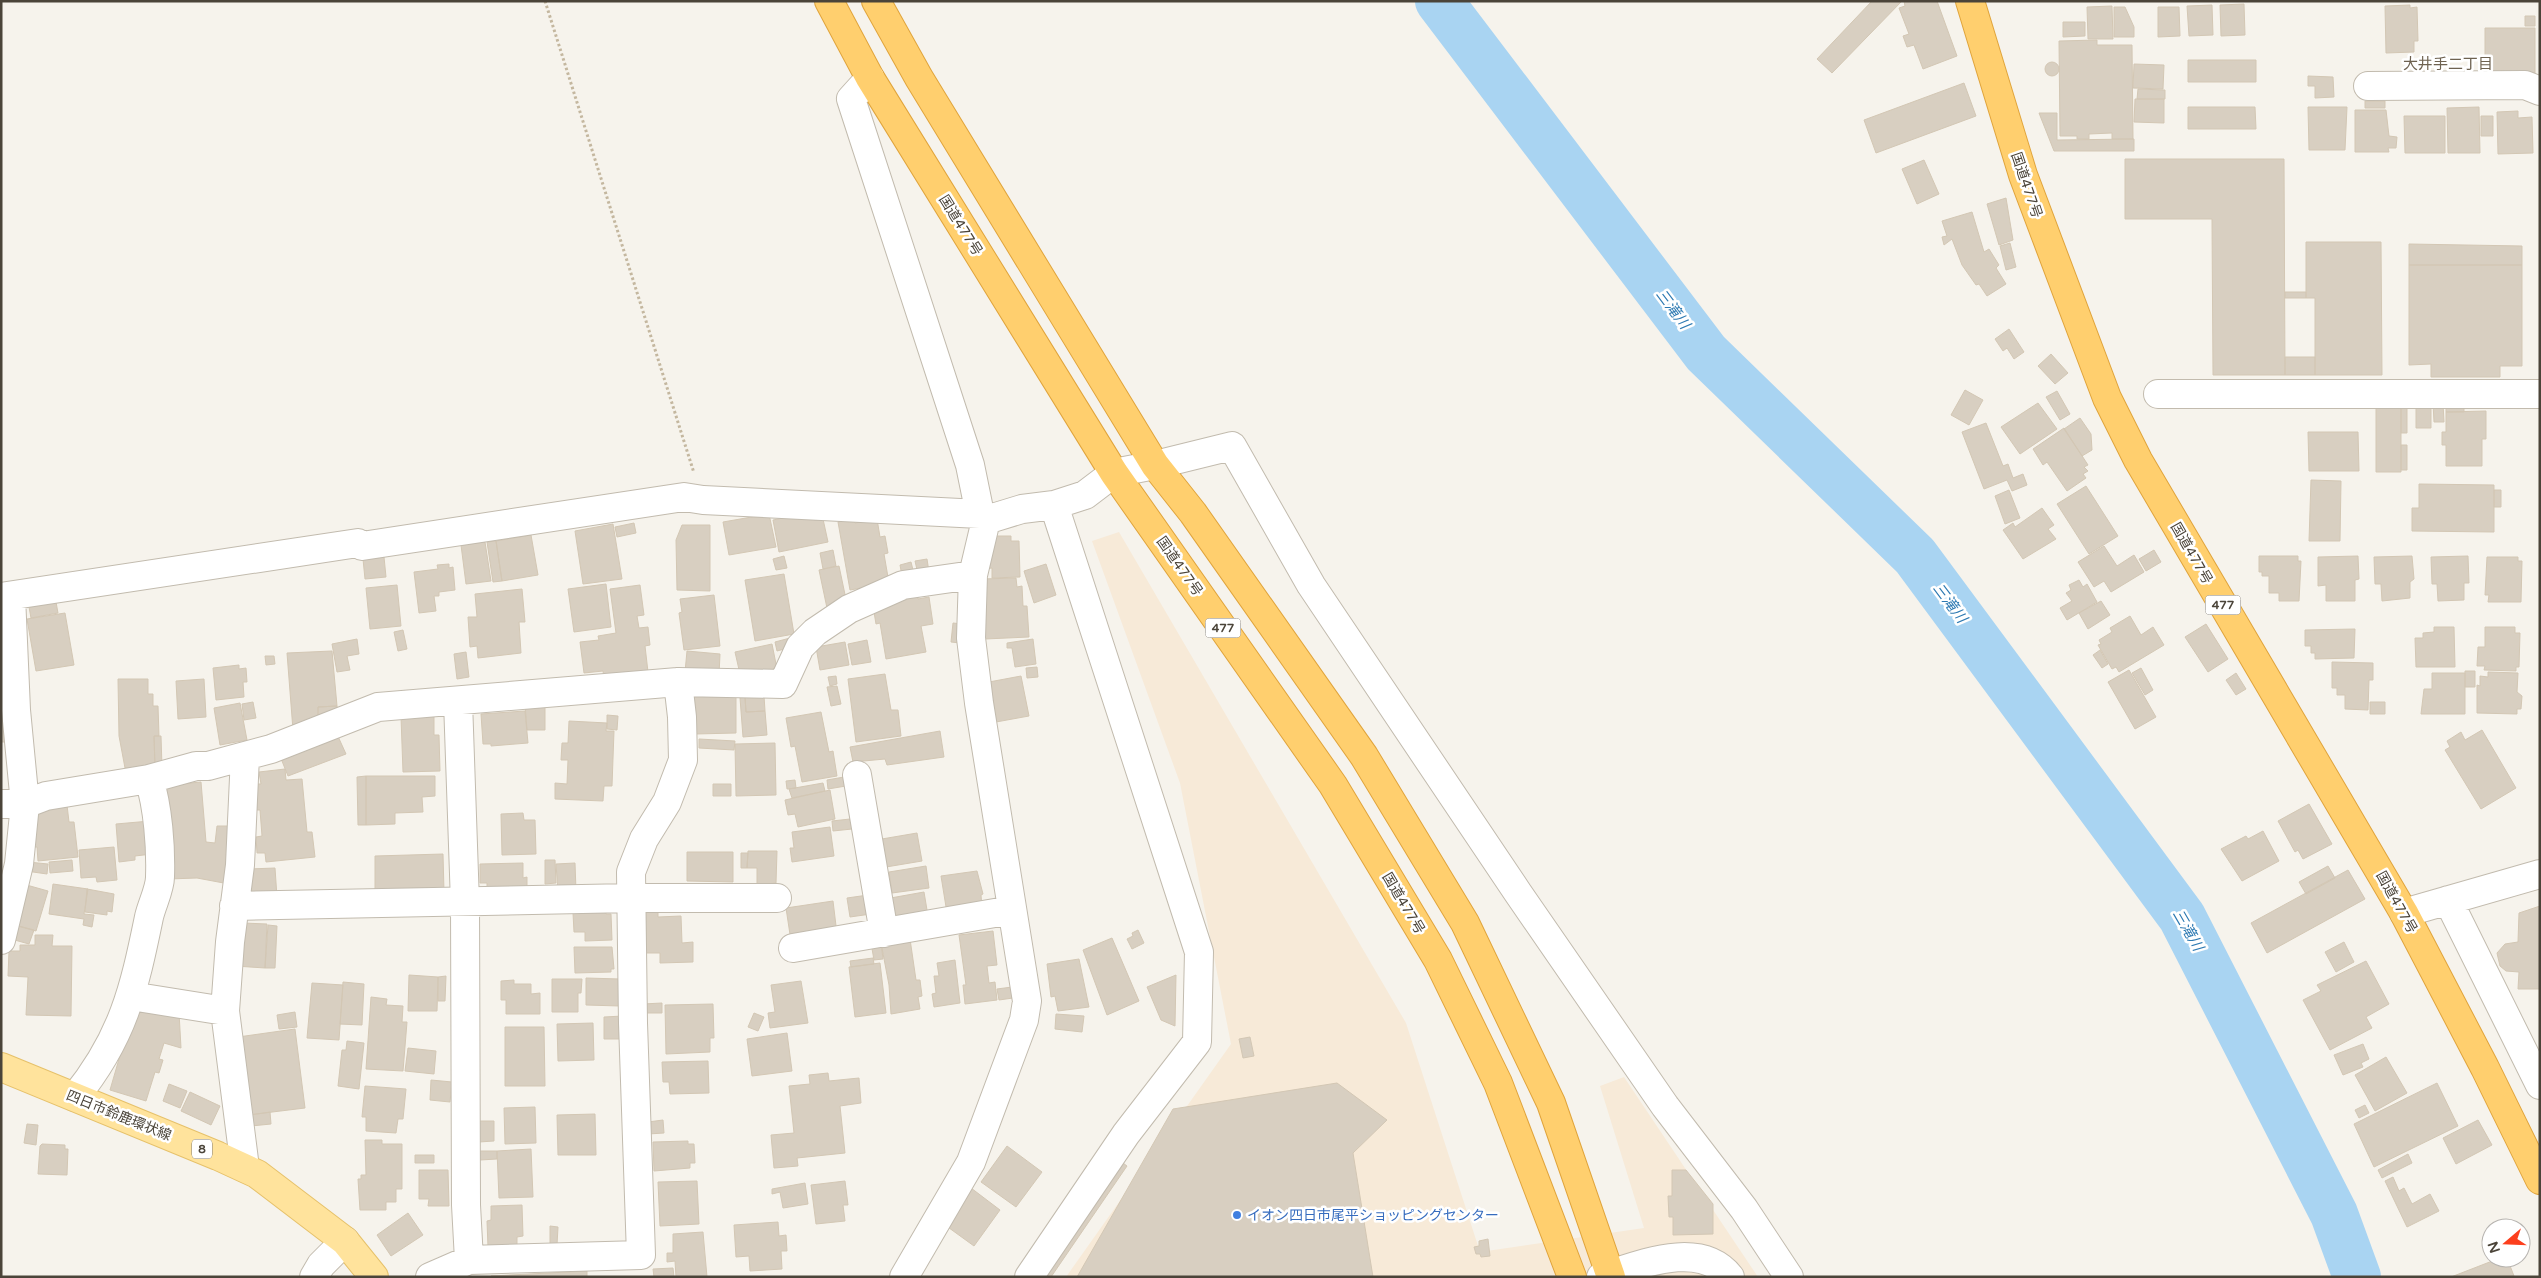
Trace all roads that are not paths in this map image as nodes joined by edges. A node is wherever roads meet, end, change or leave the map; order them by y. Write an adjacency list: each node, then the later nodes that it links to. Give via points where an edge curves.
1 (829, 1): 4 (highway, 国道477号 / 477)
2 (876, 1): 9 (highway, via 919,78)
3 (1975, 3): 29 (highway, 国道477号 / 477, via 2023,175 2107,398 2138,460)
4 (870, 78): 10 (highway, 国道477号 / 477); 12 (street, via 851,99 970,465)
5 (2368, 86): 6 (street, via 2525,85)
6 (2540, 91)
7 (2158, 394): 8 (street)
8 (2540, 394)
9 (1156, 465): 10 (street); 44 (highway, via 1364,756 1465,922 1551,1103); 51 (street, via 1232,446 1311,585 1524,901)
10 (1114, 473): 11 (street, via 1085,495); 49 (highway, 国道477号 / 477, via 1333,785 1438,960 1498,1083)
11 (1054, 505): 12 (street); 48 (street, via 1200,952 1198,1042 1126,1134)
12 (983, 517): 13 (street); 14 (street, via 684,497)
13 (973, 575): 15 (street, via 903,585 849,609 815,632 800,647 783,684); 28 (street, via 971,638)
14 (6, 597): 17 (street)
15 (678, 682): 16 (street); 23 (street, via 683,760 667,802 644,839 631,872)
16 (458, 701): 18 (street, via 378,707); 26 (street)
17 (9, 712): 21 (street)
18 (245, 756): 20 (street); 27 (street, via 240,865)
19 (857, 775): 30 (street)
20 (149, 779): 21 (street, via 69,791); 33 (street, via 155,798 160,878)
21 (13, 804): 31 (street, via 19,864)
22 (2540, 874): 25 (street)
23 (631, 898): 24 (street); 26 (street); 42 (street)
24 (777, 898)
25 (2448, 900): 29 (street); 36 (street)
26 (465, 903): 27 (street); 41 (street, via 466,1205)
27 (234, 906): 34 (street)
28 (1012, 910): 30 (street); 47 (street, via 1028,1001 1024,1020 971,1162)
29 (2404, 912): 39 (highway, 国道477号 / 477)
30 (884, 932): 32 (street)
31 (1, 940)
32 (793, 948)
33 (132, 996): 34 (street); 37 (street, via 113,1042)
34 (225, 1011): 38 (street)
35 (1, 1067): 37 (main road, 四日市鈴鹿環状線 / 8)
36 (2540, 1085)
37 (75, 1097): 38 (main road, 四日市鈴鹿環状線 / 8)
38 (245, 1168): 40 (main road, 四日市鈴鹿環状線 / 8, via 258,1174)
39 (2540, 1180)
40 (345, 1241): 43 (street); 45 (main road, 四日市鈴鹿環状線 / 8)
41 (472, 1266): 42 (street); 46 (street)
42 (642, 1266)
43 (311, 1273)
44 (1608, 1276): 50 (street, via 1678,1257 1696,1256 1710,1260)
45 (374, 1277)
46 (430, 1277)
47 (904, 1277)
48 (1029, 1277)
49 (1572, 1277)
50 (1730, 1277)
51 (1789, 1277)

